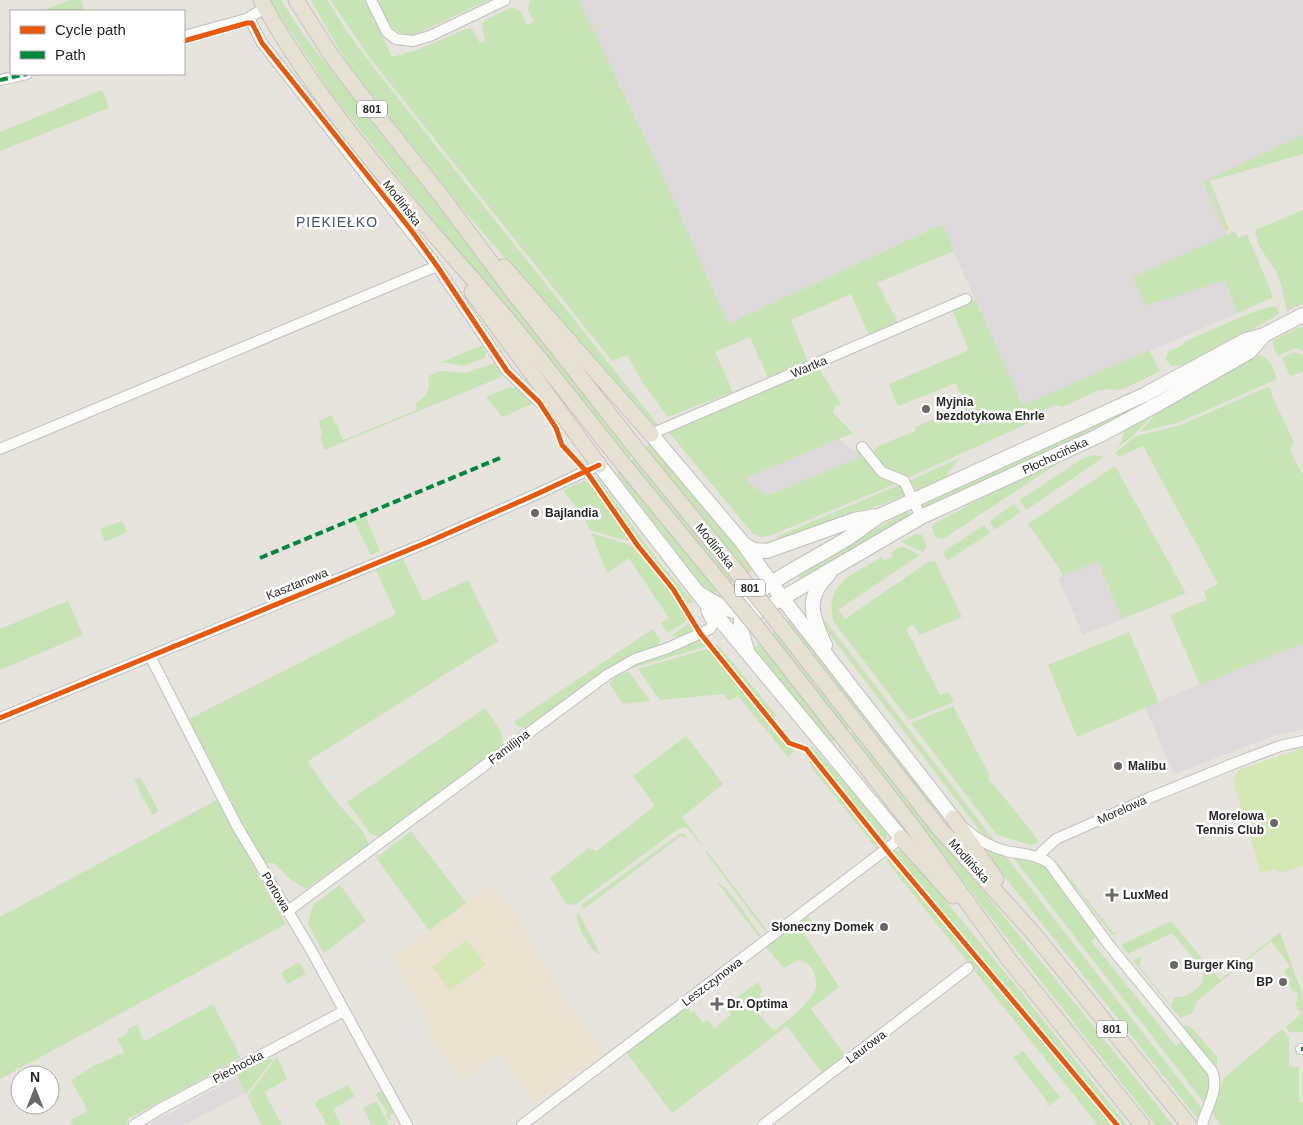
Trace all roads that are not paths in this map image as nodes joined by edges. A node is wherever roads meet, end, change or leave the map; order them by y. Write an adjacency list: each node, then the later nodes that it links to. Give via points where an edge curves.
1 (296, 0): 9 (main road, Modlińska / 801, via 342,70)
2 (371, 0): 3 (street, via 387,32 396,40 413,42)
3 (505, 0)
4 (263, 4): 5 (street); 10 (main road, Modlińska / 801, via 339,120)
5 (246, 19): 6 (street); 11 (street, Modlińska)
6 (185, 36)
7 (22, 75): 8 (street)
8 (0, 80)
9 (442, 196): 16 (main road); 38 (main road, Modlińska / 801, bridge, via 512,292 939,828)
10 (440, 243): 19 (main road, via 486,313); 39 (main road, Modlińska / 801, bridge, via 513,326 749,618 913,827)
11 (437, 266): 15 (street, Modlińska, via 507,371); 18 (street)
12 (966, 299): 16 (street, Wartka)
13 (1303, 315): 14 (main road, Płochocińska)
14 (1264, 335): 20 (main road, Płochocińska, via 1246,340 1144,396); 22 (main road, Płochocińska, via 1248,352 1133,418)
15 (539, 402)
16 (651, 434): 23 (main road, Modlińska)
17 (862, 447): 20 (street, via 882,472 904,481)
18 (0, 448)
19 (599, 464): 26 (main road); 30 (street, Kasztanowa, via 428,542)
20 (913, 500): 21 (main road, Płochocińska); 22 (street)
21 (879, 516): 23 (main road, Płochocińska, via 854,520 766,551 754,550); 25 (main road, Płochocińska, via 847,539)
22 (921, 517): 24 (main road, Płochocińska)
23 (742, 542): 25 (main road, Modlińska)
24 (837, 565): 27 (main road, Płochocińska); 31 (main road, Płochocińska, via 816,590 812,604 813,617)
25 (772, 583): 27 (main road, Modlińska); 28 (main road, Płochocińska, via 748,601)
26 (698, 593): 28 (main road); 29 (main road); 37 (street, Familijna, via 713,624 710,629 607,674)
27 (782, 598): 28 (main road, Płochocińska, via 762,610); 31 (main road, Modlińska)
28 (742, 614): 29 (main road, via 740,630)
29 (747, 650): 35 (main road)
30 (150, 656): 32 (street, Kasztanowa); 37 (street, Portowa, via 237,826)
31 (836, 668): 34 (main road, Modlińska)
32 (0, 718)
33 (1303, 741): 36 (street, Morelowa, via 1271,749 1056,839)
34 (953, 818): 36 (street, via 987,844); 38 (main road)
35 (901, 838): 39 (main road); 44 (street, Leszczynowa)
36 (1039, 858): 48 (street, via 1049,863 1109,945 1212,1071 1213,1092)
37 (288, 911): 41 (street, Portowa)
38 (1034, 934): 47 (main road, Modlińska / 801)
39 (1007, 957): 46 (main road, Modlińska / 801)
40 (968, 968): 45 (street, Laurowa)
41 (344, 1011): 42 (street, Piechocka); 43 (street, Portowa)
42 (134, 1125)
43 (407, 1125)
44 (522, 1125)
45 (764, 1125)
46 (1142, 1125)
47 (1189, 1125)
48 (1202, 1125)

